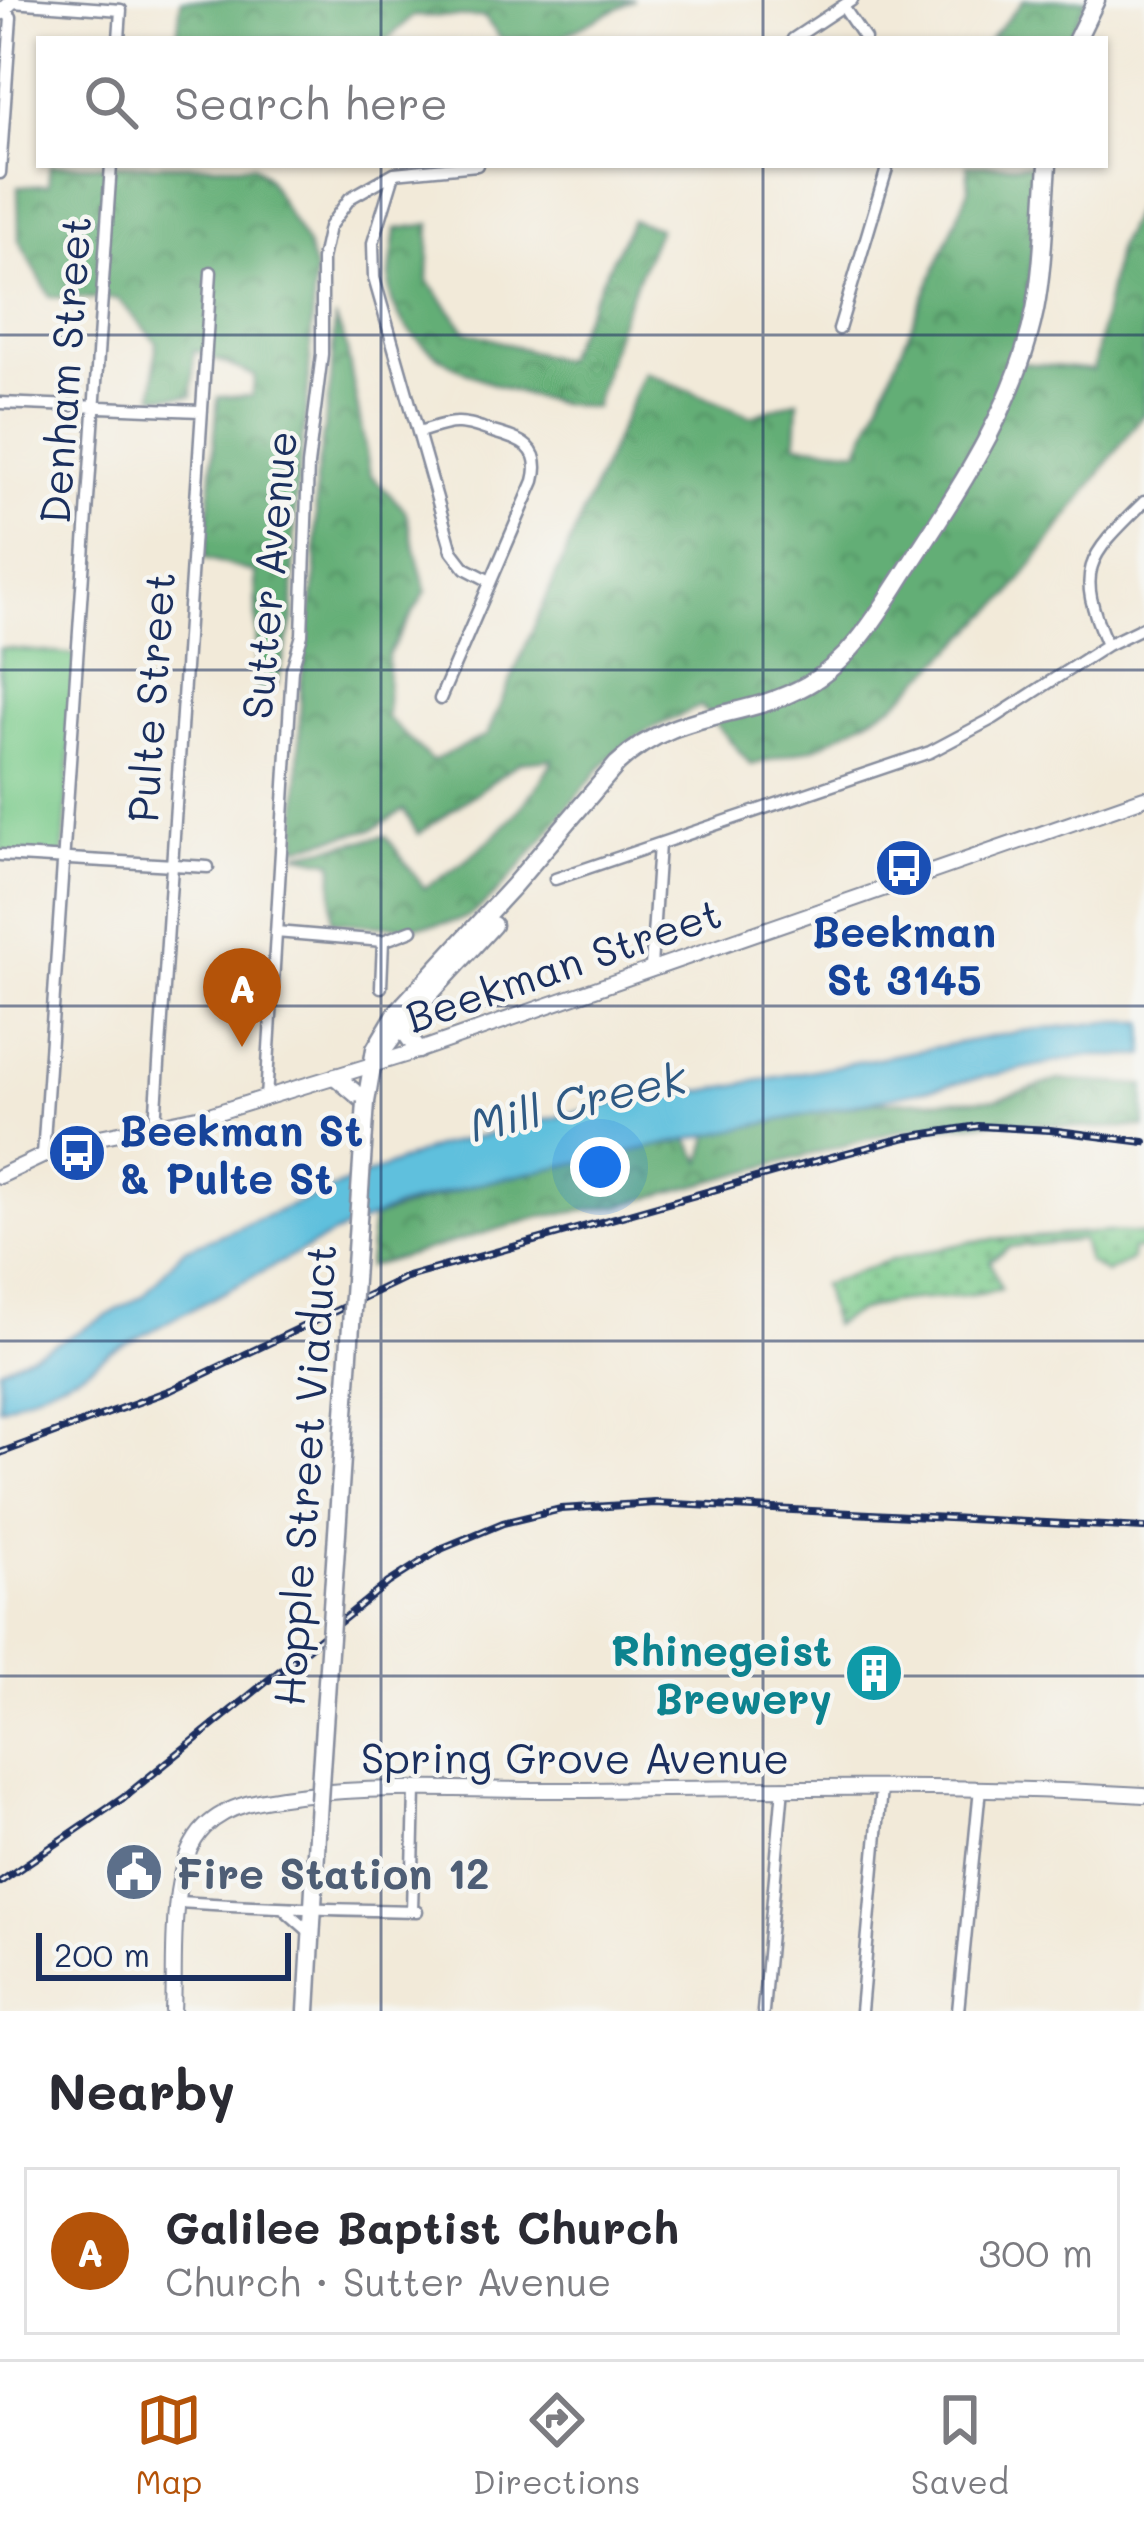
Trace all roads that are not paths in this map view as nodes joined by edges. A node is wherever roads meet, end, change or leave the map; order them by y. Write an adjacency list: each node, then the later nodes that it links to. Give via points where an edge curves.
1 (1096, 0): 8 (main road)
2 (1106, 0): 9 (main road)
3 (848, 4): 6 (street); 7 (street)
4 (5, 7): 5 (street, via 122,10); 15 (street)
5 (119, 36)
6 (798, 36)
7 (864, 36)
8 (1078, 36)
9 (1089, 36)
10 (111, 168): 22 (street, Denham Street)
11 (446, 168): 16 (street, Sutter Avenue)
12 (887, 168): 20 (street)
13 (1053, 168): 42 (main road, via 1045,308 1022,389 985,469 872,638 811,693 671,737 637,758)
14 (1053, 168): 44 (main road, via 1035,308 1017,374 974,465 870,626 828,671 792,693 686,722 636,746 413,992 382,1032)
15 (0, 173)
16 (394, 173): 17 (street, Sutter Avenue); 18 (street)
17 (362, 190): 18 (street); 38 (street, Sutter Avenue, via 334,216 324,243)
18 (384, 208): 24 (street, via 374,278)
19 (211, 272): 23 (street, Pulte Street)
20 (839, 329)
21 (0, 403): 22 (street)
22 (93, 407): 23 (street); 33 (street, Denham Street)
23 (200, 411): 34 (street, Pulte Street)
24 (418, 432): 26 (street, via 452,551); 26 (street, via 459,422 533,450 534,481)
25 (1144, 502): 28 (street, via 1091,565 1090,607)
26 (490, 581): 29 (street)
27 (1144, 628): 28 (street)
28 (1107, 644): 31 (street, via 930,752)
29 (440, 699)
30 (1144, 798): 40 (main road, Beekman Street)
31 (659, 844): 36 (street); 40 (street)
32 (0, 855): 33 (street)
33 (63, 859): 34 (street); 49 (street, Denham Street)
34 (172, 866): 35 (street); 48 (street, Pulte Street)
35 (208, 867)
36 (555, 879)
37 (412, 930): 39 (street)
38 (277, 932): 39 (street); 47 (street, Sutter Avenue)
39 (383, 941): 41 (street)
40 (651, 967): 43 (main road, Beekman Street)
41 (381, 988)
42 (404, 1022): 43 (main road); 44 (main road)
43 (418, 1050): 44 (main road, Beekman Street)
44 (372, 1065): 45 (main road, Beekman Street); 46 (main road, Hopple Street Viaduct)
45 (336, 1077): 46 (main road); 47 (main road, Beekman Street)
46 (364, 1096): 57 (main road, Hopple Street Viaduct, bridge)
47 (266, 1099): 48 (main road, Beekman Street)
48 (155, 1125): 49 (main road, Beekman Street)
49 (43, 1155): 50 (main road, Beekman Street)
50 (0, 1176)
51 (783, 1787): 53 (main road, Spring Grove Avenue); 54 (main road, Spring Grove Avenue); 62 (street)
52 (980, 1788): 53 (main road, Spring Grove Avenue); 55 (main road, Spring Grove Avenue); 64 (street)
53 (880, 1789): 63 (street)
54 (415, 1790): 56 (main road, Spring Grove Avenue, via 296,1796 224,1812 190,1845); 57 (street, via 414,1911)
55 (1144, 1796)
56 (178, 1902): 58 (street); 60 (main road, Spring Grove Avenue)
57 (311, 1906): 58 (street); 59 (main road, Hopple Street Viaduct)
58 (285, 1910): 59 (street)
59 (310, 1932): 61 (main road, Hopple Street Viaduct)
60 (173, 2011)
61 (307, 2011)
62 (763, 2011)
63 (861, 2011)
64 (958, 2011)

